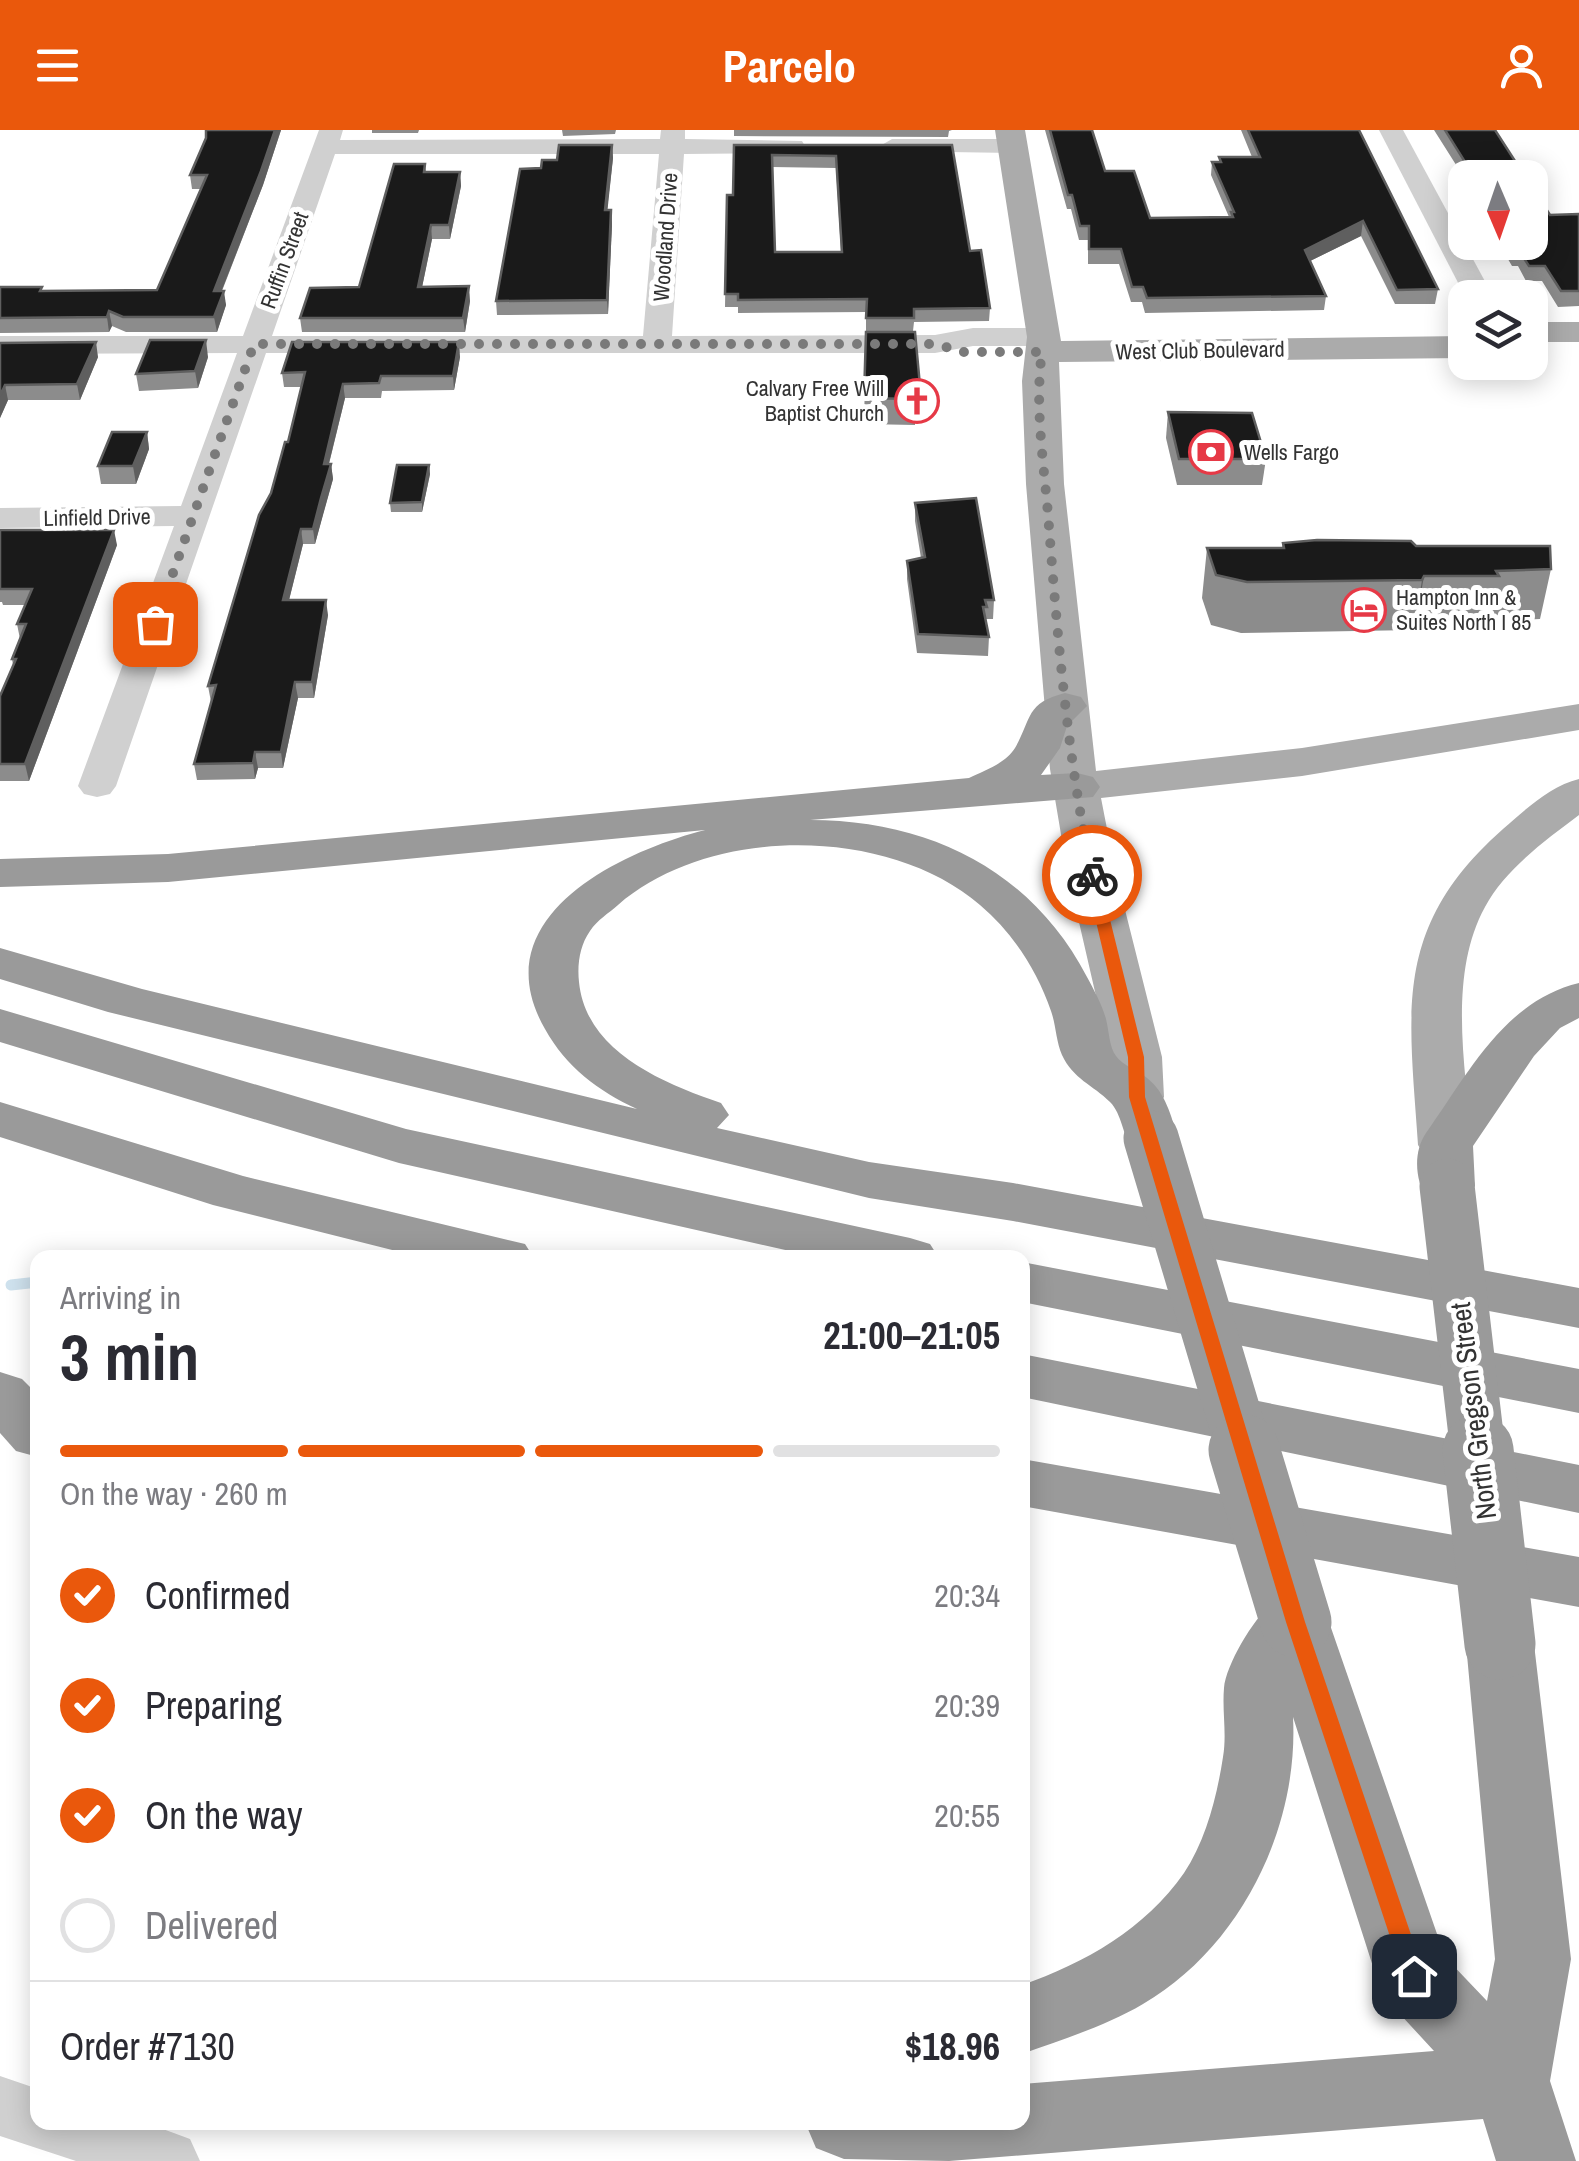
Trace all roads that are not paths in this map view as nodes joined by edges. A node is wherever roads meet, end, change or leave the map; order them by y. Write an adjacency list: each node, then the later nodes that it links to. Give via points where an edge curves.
1 (1390, 130): 7 (street)
2 (328, 138): 3 (street); 11 (street, Ruffin Street)
3 (672, 138): 5 (street); 12 (street, Woodland Drive)
4 (1012, 138): 6 (street); 13 (main road)
5 (824, 146)
6 (861, 146)
7 (1470, 280)
8 (1448, 332): 13 (main road, West Club Boulevard)
9 (1548, 332): 10 (main road)
10 (1579, 332)
11 (254, 344): 12 (street, West Club Boulevard); 14 (street, West Club Boulevard); 18 (street, Ruffin Street)
12 (658, 344): 13 (street, West Club Boulevard, via 935,344 964,352)
13 (1042, 344): 17 (main road, West Club Boulevard); 20 (main road, via 1045,484)
14 (0, 345)
15 (1548, 346): 16 (main road)
16 (1579, 346)
17 (1448, 347)
18 (193, 516): 19 (street, Linfield Drive); 23 (street, Ruffin Street)
19 (0, 518)
20 (1065, 706): 25 (main road); 26 (highway, via 1046,721 1034,758)
21 (1579, 718): 25 (main road, via 1302,762)
22 (158, 730): 23 (street)
23 (100, 731): 24 (street, Ruffin Street)
24 (98, 786)
25 (1077, 787): 26 (highway); 32 (main road)
26 (980, 790): 28 (highway, via 168,868)
27 (1579, 793): 34 (main road, North Gregson Street, via 1500,858 1452,921 1439,994)
28 (0, 873)
29 (0, 963): 35 (highway, via 144,1005 746,1153)
30 (1579, 998): 34 (highway, via 1542,1017 1515,1045)
31 (0, 1026): 37 (highway, via 399,1145)
32 (1144, 1118): 35 (highway, via 1092,1062 1066,985 1014,910 952,865 900,847 829,835 733,838 654,862 600,891 570,922 557,944 552,984 568,1028 600,1064 645,1093 805,1148); 47 (highway, bridge)
33 (0, 1120): 36 (highway, via 233,1192)
34 (1446, 1166): 49 (highway, North Gregson Street, bridge, via 1532,1958)
35 (1013, 1202): 39 (highway)
36 (472, 1250)
37 (874, 1250)
38 (1030, 1284): 41 (highway)
39 (1579, 1308)
40 (1030, 1377): 45 (highway)
41 (1579, 1391)
42 (0, 1394): 43 (highway)
43 (30, 1426)
44 (1030, 1483): 46 (highway)
45 (1579, 1489)
46 (1579, 1582)
47 (1296, 1622): 48 (highway, via 1260,1674 1261,1744 1253,1792 1217,1888 1171,1944 1143,1965 1092,1995); 49 (highway, via 1414,1976)
48 (1030, 2017)
49 (1511, 2082): 52 (highway); 55 (highway)
50 (0, 2106): 51 (street)
51 (30, 2115)
52 (1030, 2119)
53 (74, 2130): 54 (street)
54 (167, 2161)
55 (1536, 2161)

